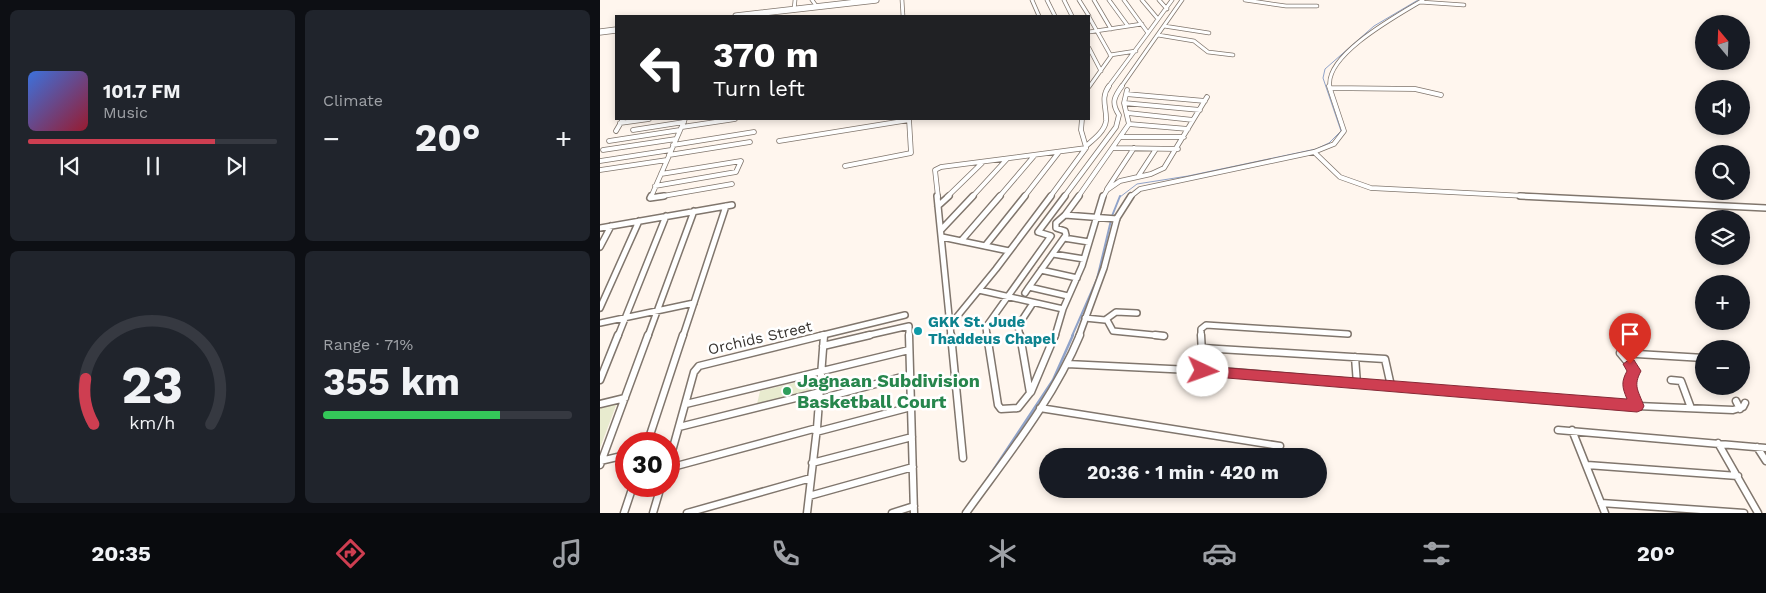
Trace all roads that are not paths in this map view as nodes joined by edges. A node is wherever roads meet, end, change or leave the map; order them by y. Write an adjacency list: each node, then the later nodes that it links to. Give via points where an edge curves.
1 (795, 0): 23 (street)
2 (812, 0): 21 (street)
3 (876, 0): 21 (highway)
4 (902, 0): 28 (street)
5 (1032, 0): 29 (street)
6 (1047, 0): 30 (street)
7 (1064, 0): 31 (street)
8 (1079, 0): 32 (street)
9 (1094, 0): 39 (street)
10 (1109, 0): 37 (street)
11 (1124, 0): 35 (street)
12 (1142, 0): 26 (street)
13 (1159, 0): 22 (street)
14 (1172, 0): 22 (street)
15 (1182, 0): 38 (street)
16 (1245, 0): 19 (street)
17 (1422, 1): 18 (street); 53 (street, via 1368,36 1342,58 1331,69)
18 (1464, 5)
19 (1286, 6): 20 (street); 24 (street)
20 (1317, 6)
21 (816, 7): 23 (highway)
22 (1167, 9): 25 (street)
23 (794, 10): 27 (highway)
24 (1296, 12)
25 (1162, 13): 26 (street); 34 (street)
26 (1154, 14): 34 (street)
27 (746, 15)
28 (903, 15)
29 (1039, 15)
30 (1054, 15)
31 (1072, 15)
32 (1088, 15)
33 (1090, 18): 41 (street)
34 (1158, 19): 36 (street)
35 (1142, 24): 36 (street); 37 (street); 44 (street)
36 (1155, 24): 44 (street)
37 (1128, 26): 39 (street)
38 (1164, 26): 45 (street); 46 (street)
39 (1111, 29): 41 (street)
40 (615, 30): 42 (highway)
41 (1096, 31): 43 (street); 49 (street)
42 (600, 32)
43 (1090, 32)
44 (1148, 33): 48 (street)
45 (1209, 33)
46 (1158, 35): 50 (street, via 1194,41 1204,50); 125 (street, via 1114,97 1114,107 1119,115 1116,127 1038,232 1051,236)
47 (1090, 50): 51 (street)
48 (1136, 51): 49 (street); 77 (street, via 1107,89 1103,102 1106,122)
49 (1110, 55): 51 (street)
50 (1233, 56)
51 (1101, 71): 52 (street)
52 (1090, 85)
53 (1330, 88): 54 (street, via 1415,89); 84 (street, via 1344,131 1334,144)
54 (1441, 95)
55 (1124, 103): 56 (street); 56 (street, via 1126,92 1206,99); 57 (street)
56 (1200, 110): 62 (street)
57 (1128, 113): 62 (street); 65 (street)
58 (636, 120): 63 (street)
59 (725, 120): 64 (street)
60 (909, 120): 74 (street); 90 (street, via 911,153)
61 (1082, 120): 77 (street)
62 (1194, 120): 67 (street)
63 (622, 121): 68 (street)
64 (683, 124): 66 (street); 72 (street); 73 (street)
65 (1128, 124): 67 (street); 70 (street)
66 (633, 130)
67 (1188, 130): 71 (street)
68 (616, 131)
69 (754, 132): 76 (street)
70 (1121, 137): 71 (street); 78 (street)
71 (1184, 137): 80 (street)
72 (676, 139): 76 (street); 82 (street)
73 (609, 141)
74 (779, 141)
75 (750, 142): 86 (street)
76 (672, 147): 86 (street); 88 (street)
77 (1086, 147): 83 (street); 116 (street)
78 (1114, 148): 79 (street); 102 (street)
79 (1134, 148): 81 (street); 94 (street)
80 (1178, 148): 81 (street); 93 (street, via 1161,171)
81 (1156, 149): 93 (street)
82 (603, 150)
83 (1059, 152): 85 (street); 114 (street)
84 (1314, 152): 100 (street, via 1340,177 1371,188); 105 (street, via 1140,189 1125,200)
85 (1034, 155): 87 (street); 112 (street)
86 (668, 158): 91 (street); 92 (street)
87 (1008, 159): 89 (street); 109 (street)
88 (600, 161)
89 (982, 162): 99 (street); 99 (street, via 936,169)
90 (845, 166)
91 (600, 170)
92 (661, 174): 97 (street); 97 (street, via 741,161 735,173)
93 (1139, 175): 95 (street)
94 (1114, 178): 95 (street); 98 (street)
95 (1124, 181): 98 (street)
96 (732, 184): 97 (street, via 651,199)
97 (655, 186)
98 (1108, 190): 104 (street)
99 (938, 206): 109 (street)
100 (1766, 208)
101 (694, 212): 103 (street); 126 (street, via 729,206); 130 (street)
102 (1065, 215): 104 (street); 111 (street, via 1055,225 1066,232)
103 (666, 216): 106 (street); 133 (street)
104 (1095, 218): 105 (street); 113 (street)
105 (1116, 219): 134 (street, via 1104,271)
106 (639, 221): 107 (street); 128 (street)
107 (611, 226): 108 (street); 115 (street)
108 (600, 228)
109 (941, 230): 110 (street)
110 (942, 237): 112 (street); 137 (street)
111 (1064, 238): 113 (street); 117 (street)
112 (961, 241): 114 (street)
113 (1089, 242): 118 (street)
114 (985, 246): 116 (street)
115 (600, 248)
116 (1009, 251): 122 (street)
117 (1053, 254): 118 (street); 119 (street)
118 (1084, 259): 120 (street)
119 (1042, 270): 120 (street); 121 (street)
120 (1077, 278): 124 (street)
121 (1029, 287): 123 (street); 124 (street)
122 (979, 290): 125 (street); 137 (street)
123 (1025, 293)
124 (1068, 296): 129 (street)
125 (1006, 297): 127 (street); 154 (street, via 986,327 998,407 1018,408)
126 (694, 303): 130 (street); 168 (street)
127 (1033, 303): 129 (street); 154 (street, via 1018,326)
128 (600, 308)
129 (1063, 310): 154 (street, via 1052,345)
130 (657, 311): 133 (street); 156 (street)
131 (1137, 314): 135 (street, via 1116,312)
132 (905, 315): 139 (street, Orchids Street, via 827,332)
133 (626, 317): 136 (street); 150 (street)
134 (1085, 318): 135 (street); 146 (street)
135 (1107, 320): 140 (street, via 1113,330)
136 (600, 323)
137 (951, 324): 176 (street)
138 (1348, 334): 142 (street, via 1206,325 1201,329)
139 (824, 336): 141 (street); 159 (street, Orchids Street, via 701,364 694,372)
140 (1164, 336)
141 (824, 346): 143 (street, via 909,326); 148 (street)
142 (1202, 348): 144 (street); 147 (street)
143 (909, 350): 148 (street); 149 (street)
144 (1355, 357): 152 (street); 153 (street, via 1385,359)
145 (1695, 357): 160 (street, via 1620,353 1634,370 1629,384)
146 (1067, 364): 147 (street); 162 (street)
147 (1203, 371): 152 (street)
148 (822, 372): 155 (street); 159 (street)
149 (909, 375): 155 (street); 161 (street)
150 (600, 380)
151 (1671, 380): 163 (street, via 1681,381)
152 (1357, 384): 153 (street)
153 (1391, 386): 160 (street)
154 (1030, 393)
155 (820, 396): 164 (street); 165 (street)
156 (625, 398): 158 (street); 178 (street)
157 (1736, 400): 163 (street, via 1742,406)
158 (600, 404)
159 (686, 404): 164 (street)
160 (1637, 406): 163 (street)
161 (910, 407): 165 (street); 170 (street)
162 (1040, 408): 172 (street); 195 (street)
163 (1691, 408)
164 (680, 427): 169 (street)
165 (817, 430): 179 (street); 180 (street)
166 (1558, 430): 167 (street)
167 (1572, 430): 171 (street); 181 (street)
168 (651, 432)
169 (678, 432)
170 (912, 437): 179 (street); 182 (street)
171 (1718, 444): 173 (street); 183 (street)
172 (1280, 446)
173 (1757, 447): 174 (street); 177 (street)
174 (1766, 448)
175 (615, 458): 178 (street)
176 (963, 458)
177 (1766, 461)
178 (601, 462)
179 (812, 463): 184 (street)
180 (680, 465)
181 (1587, 465): 183 (street); 188 (street)
182 (913, 468): 185 (street); 189 (street)
183 (1738, 476): 198 (street)
184 (811, 478): 185 (street); 192 (street)
185 (809, 496): 193 (street)
186 (629, 497): 190 (street)
187 (657, 497): 191 (street)
188 (1601, 503): 196 (street); 197 (street)
189 (914, 510): 194 (street)
190 (624, 513)
191 (652, 513)
192 (687, 513)
193 (807, 513)
194 (892, 513)
195 (966, 513)
196 (1605, 513)
197 (1744, 513)
198 (1758, 513)

